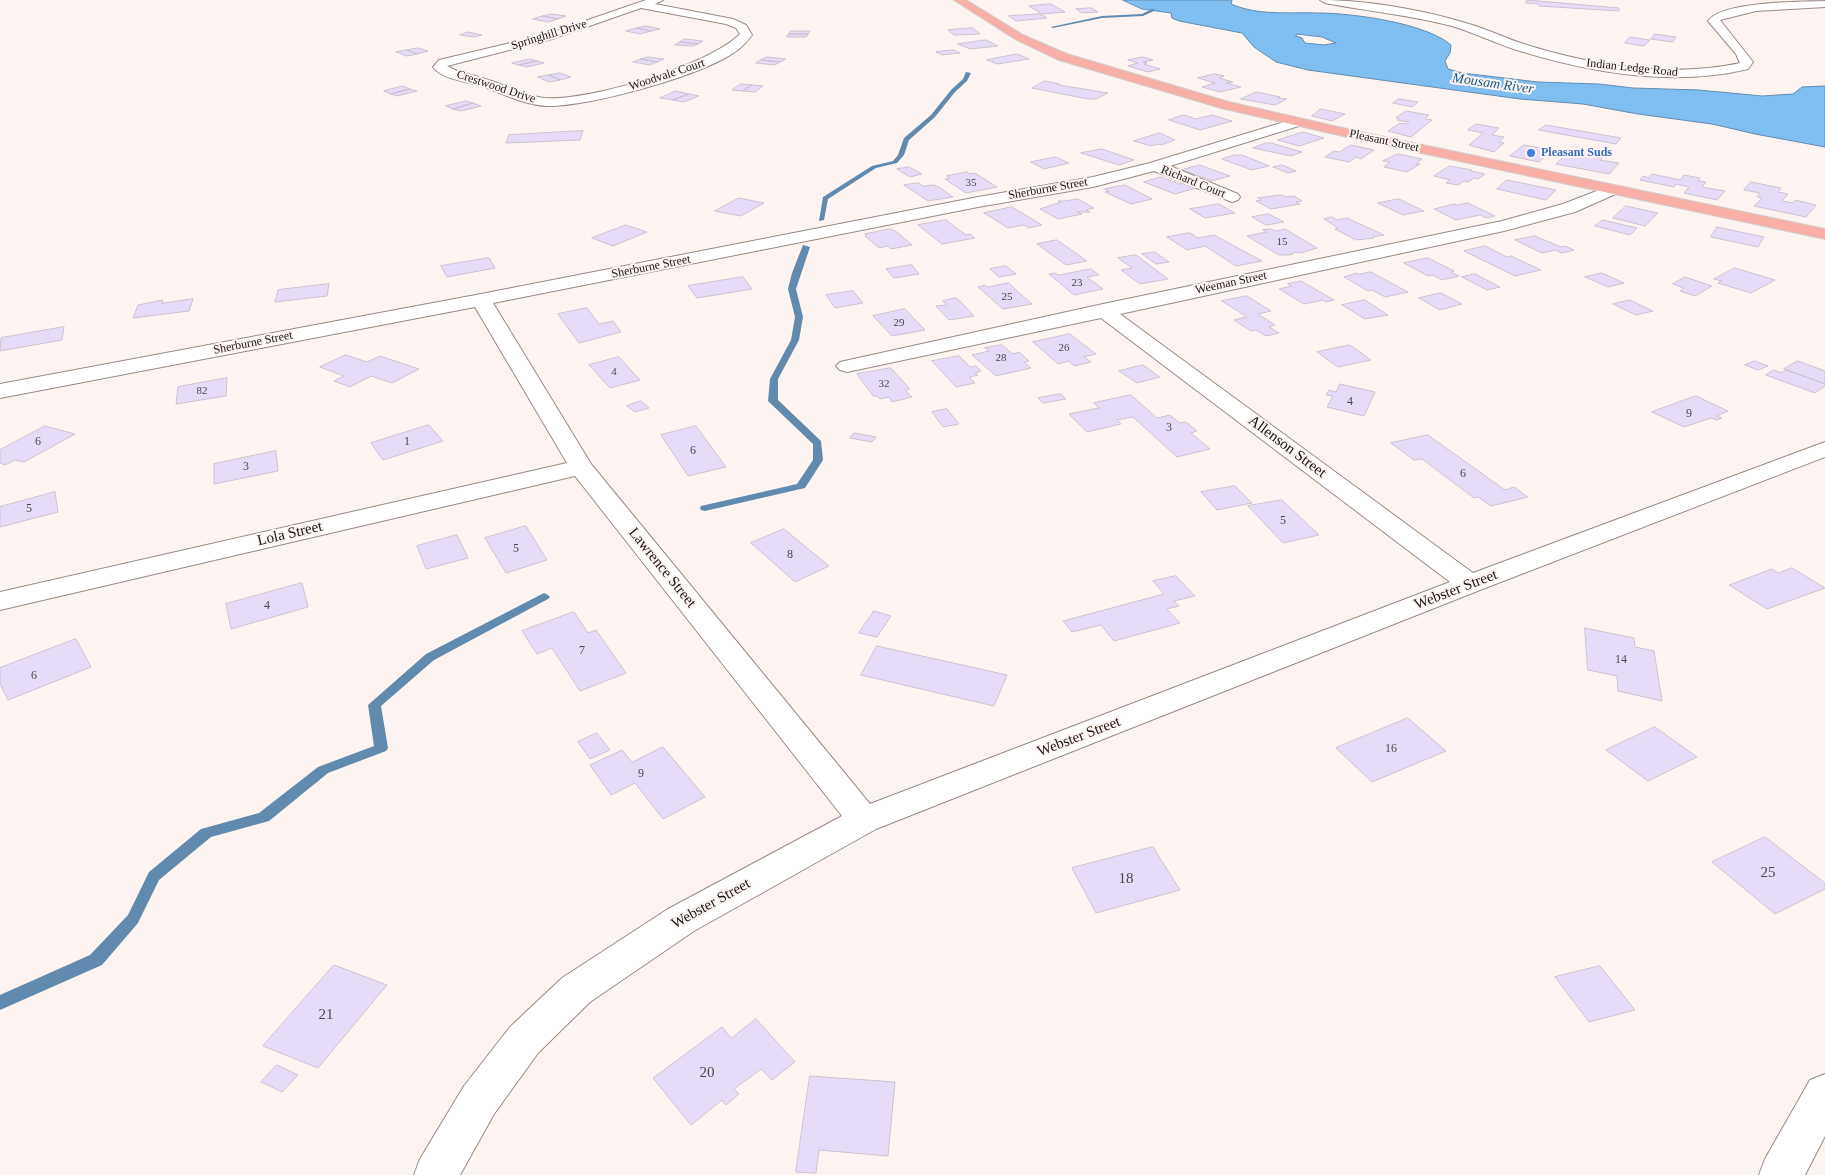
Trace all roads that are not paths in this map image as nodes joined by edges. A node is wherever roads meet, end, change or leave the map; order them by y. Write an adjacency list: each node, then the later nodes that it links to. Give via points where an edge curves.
1 (658, 0): 4 (street, Springhill Drive)
2 (959, 0): 8 (main road, Pleasant Street, via 1019,36 1063,57 1155,86)
3 (1326, 0): 5 (street, Indian Ledge Road, via 1454,23 1526,48 1587,64 1688,73 1735,69 1747,62 1742,51 1718,27 1714,21 1716,18 1736,11)
4 (641, 4): 6 (street, Springhill Drive, via 551,36); 7 (street, Woodvale Court, via 729,21 740,25 746,35 733,49 688,70 626,88)
5 (1825, 4)
6 (439, 66): 7 (street, Crestwood Drive, via 452,74 538,101)
7 (556, 102)
8 (1297, 122): 9 (street, Sherburne Street); 10 (main road, Pleasant Street)
9 (1155, 166): 11 (street, Richard Court); 13 (street, Sherburne Street, via 1093,182)
10 (1612, 190): 12 (main road, Pleasant Street); 14 (street, Weeman Street, via 1569,208 1504,226)
11 (1232, 197)
12 (1825, 234)
13 (481, 300): 16 (street, Sherburne Street); 18 (street, Lawrence Street)
14 (1103, 310): 15 (street, Weeman Street); 19 (street, Allenson Street)
15 (847, 366)
16 (0, 391)
17 (1825, 449): 19 (street, Webster Street)
18 (580, 467): 20 (street, Lola Street); 21 (street, Lawrence Street)
19 (1470, 584): 21 (street, Webster Street)
20 (0, 601)
21 (864, 820): 23 (street, Webster Street, via 680,920 576,990 524,1040 479,1100)
22 (1825, 1094): 24 (street)
23 (436, 1175)
24 (1781, 1175)

